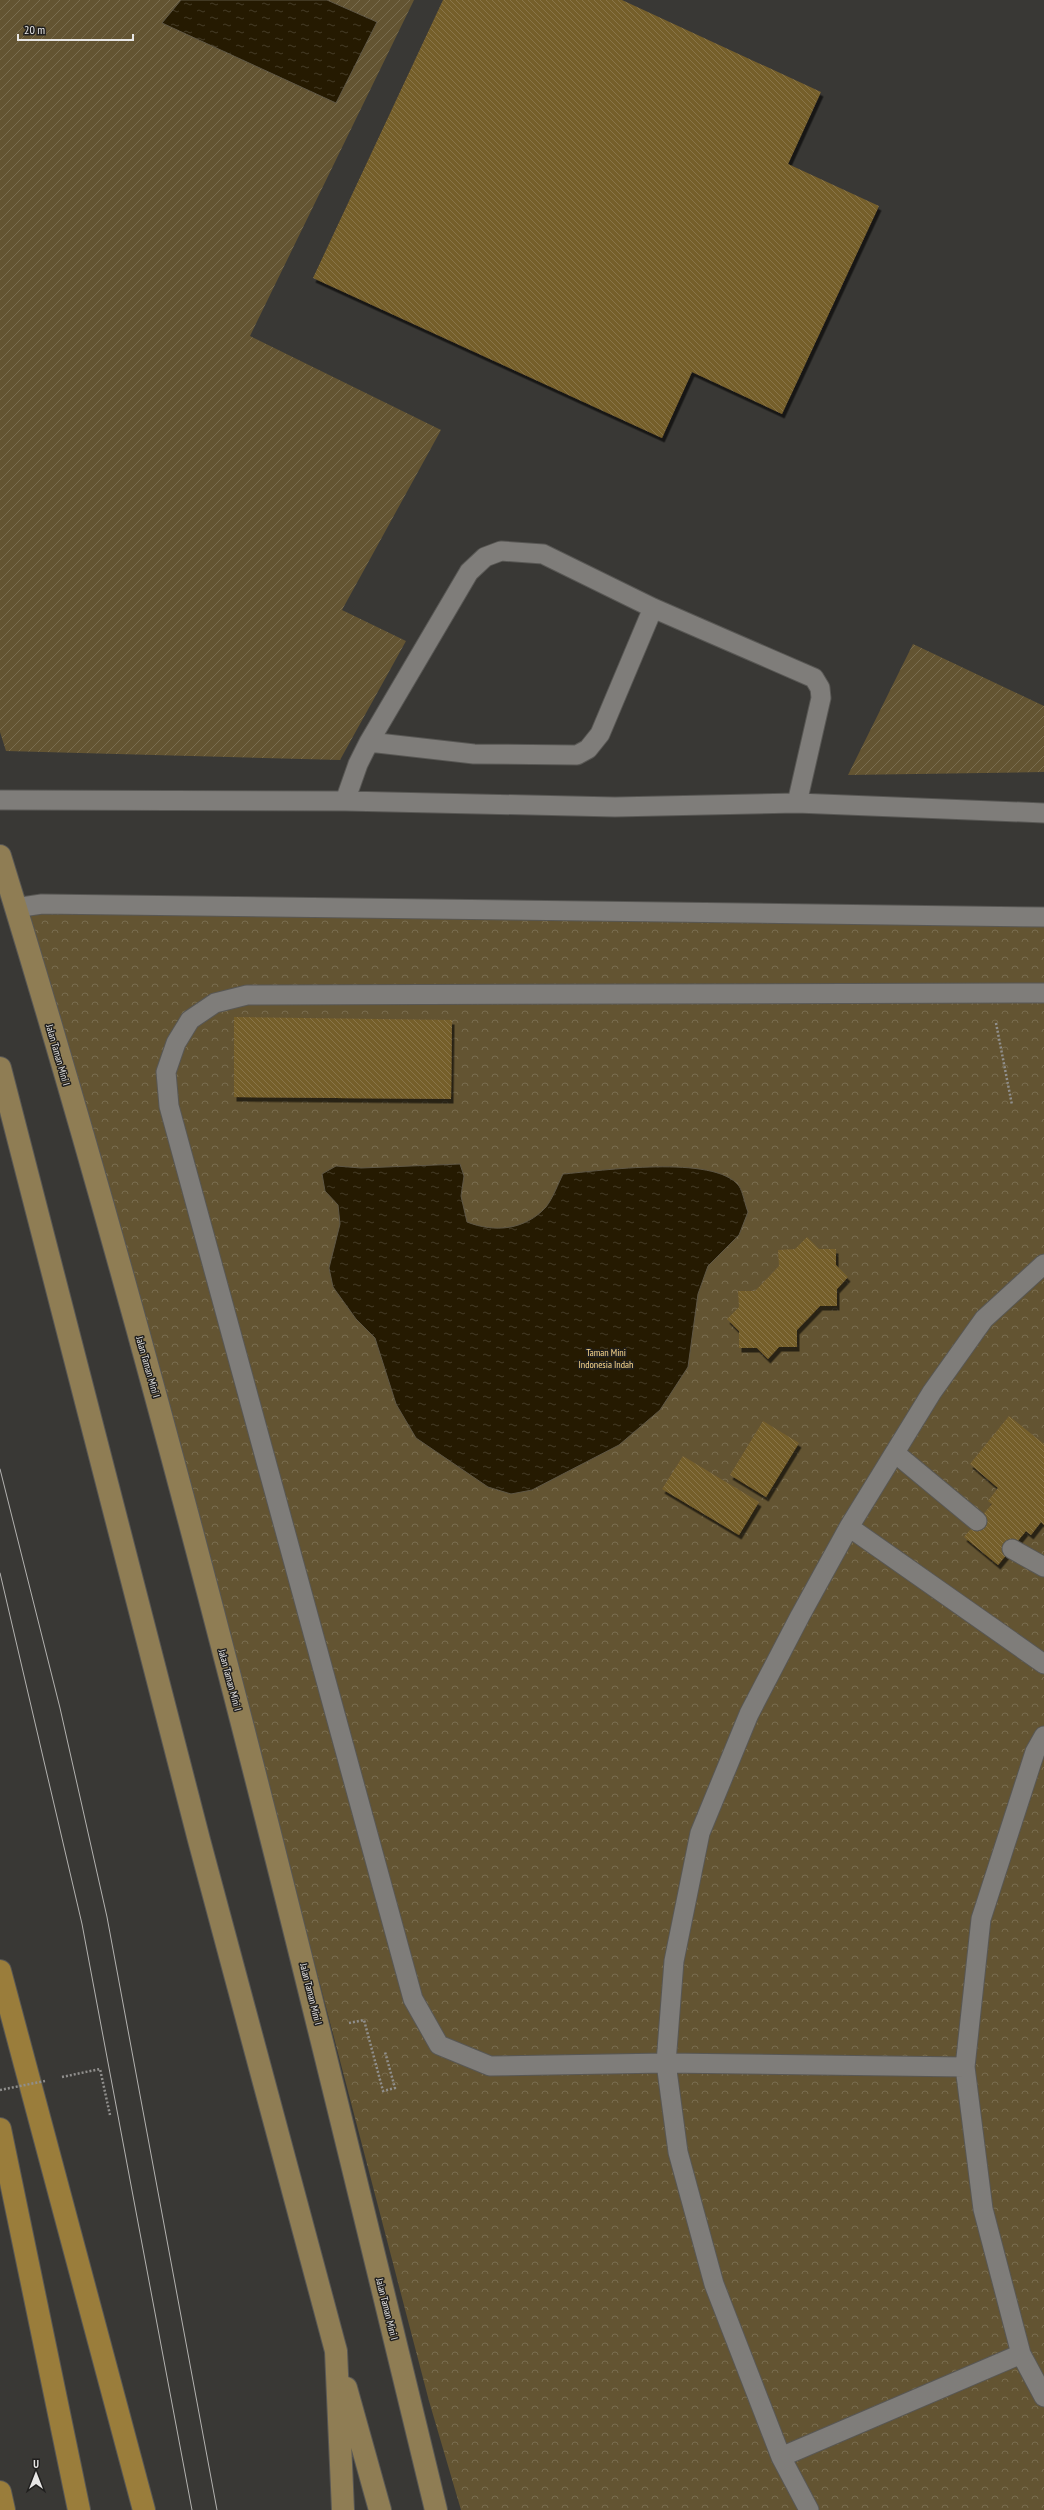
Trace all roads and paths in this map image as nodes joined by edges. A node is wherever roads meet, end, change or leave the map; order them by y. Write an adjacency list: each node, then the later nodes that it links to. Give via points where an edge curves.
1 (653, 608): 2 (lane, via 600,734 588,749 577,755 474,754); 2 (lane, via 543,554 501,551 485,557 469,572); 5 (lane, via 814,678 820,688 821,698)
2 (369, 742): 4 (lane)
3 (0, 800): 4 (lane)
4 (345, 801): 5 (lane, via 614,807)
5 (797, 803): 6 (lane)
6 (1044, 813)
7 (0, 856): 8 (main road, Jalan Taman Mini I)
8 (16, 908): 9 (lane, via 42,904); 23 (main road, Jalan Taman Mini I, via 158,1402)
9 (1044, 918)
10 (1044, 993): 25 (lane, via 247,995 215,1003 190,1020 176,1043 166,1072 169,1106 413,1999 440,2045 490,2066)
11 (999, 1040): 13 (path)
12 (0, 1068): 32 (main road, via 199,1840)
13 (1012, 1105)
14 (1044, 1264): 15 (lane, via 984,1319 932,1392)
15 (895, 1453): 16 (lane); 17 (lane)
16 (977, 1521)
17 (849, 1527): 20 (lane); 25 (lane, via 749,1714 700,1833 674,1961)
18 (1012, 1549): 19 (lane)
19 (1044, 1567)
20 (1044, 1664)
21 (1044, 1736): 26 (lane, via 1035,1752 981,1919)
22 (0, 1971): 39 (highway)
23 (320, 2030): 24 (path, via 364,2020 383,2091 395,2088); 42 (main road, Jalan Taman Mini I)
24 (385, 2052)
25 (666, 2063): 26 (lane); 35 (lane, via 678,2152 714,2284)
26 (965, 2067): 33 (lane, via 982,2209)
27 (61, 2078): 30 (path, via 100,2069)
28 (53, 2079): 29 (path, bridge)
29 (0, 2090)
30 (110, 2115)
31 (0, 2129): 38 (highway)
32 (336, 2351): 40 (main road); 41 (main road)
33 (1021, 2354): 34 (lane); 35 (lane)
34 (1044, 2397)
35 (781, 2457): 43 (lane)
36 (0, 2492): 37 (highway)
37 (4, 2510)
38 (79, 2510)
39 (144, 2510)
40 (343, 2510)
41 (380, 2510)
42 (436, 2510)
43 (809, 2510)

